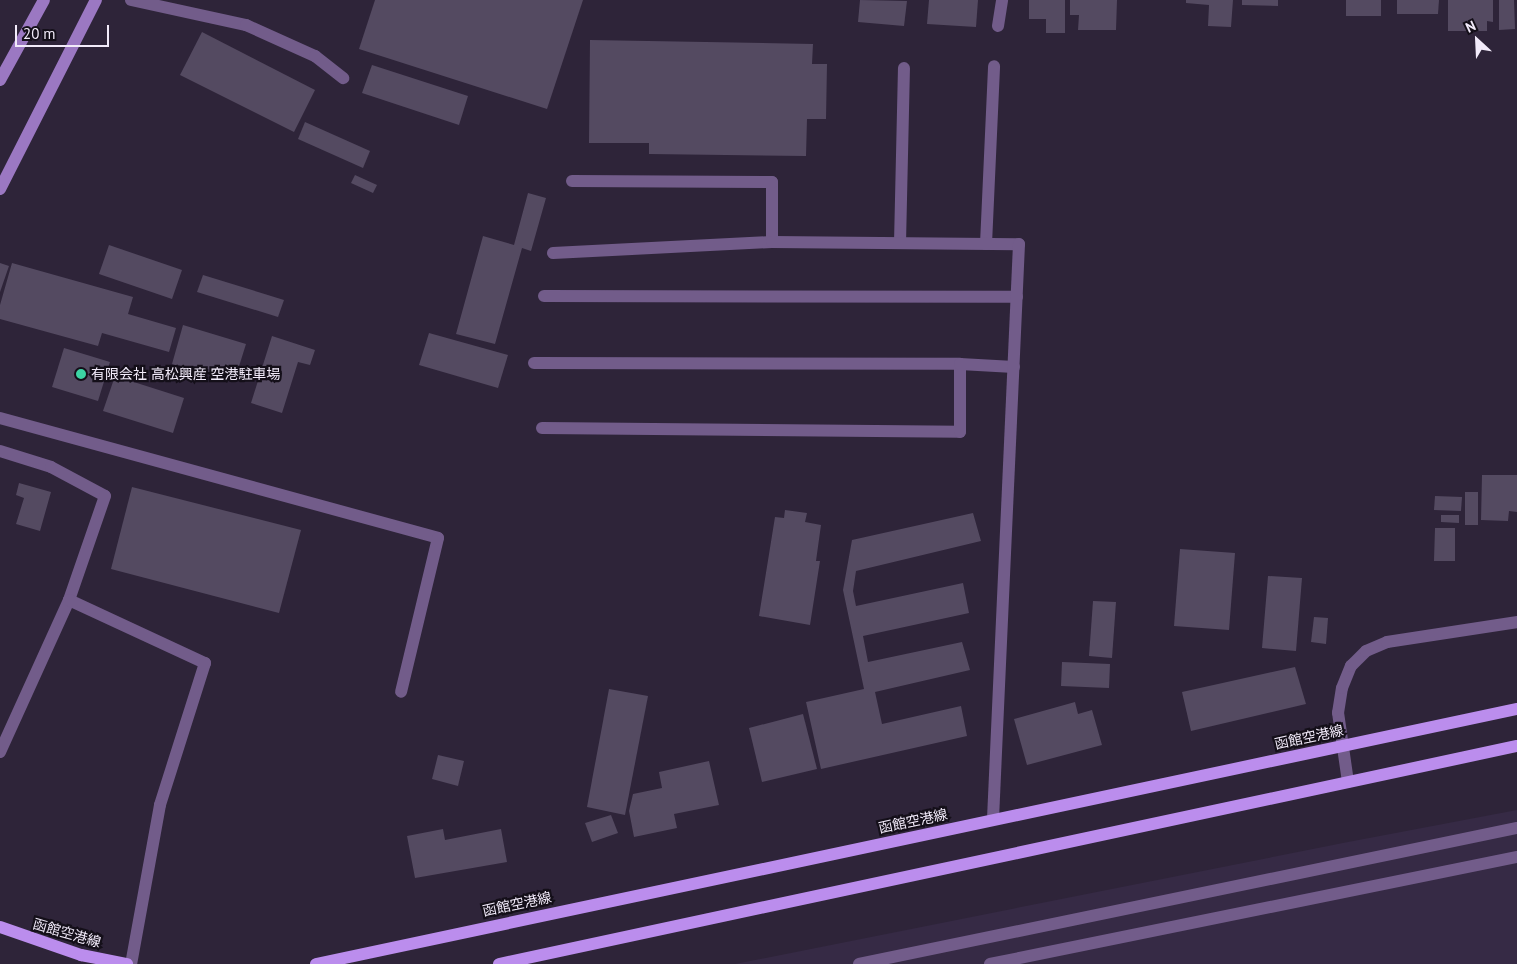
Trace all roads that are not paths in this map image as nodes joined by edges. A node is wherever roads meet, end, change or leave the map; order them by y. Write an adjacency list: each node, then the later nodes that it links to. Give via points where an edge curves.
1 (44, 0): 9 (main road)
2 (96, 0): 11 (main road)
3 (131, 0): 8 (street, via 246,25 315,56)
4 (1002, 0): 5 (street)
5 (998, 26)
6 (994, 66): 14 (street)
7 (904, 68): 13 (street)
8 (343, 78)
9 (0, 80)
10 (572, 182): 12 (street, via 772,182)
11 (0, 189)
12 (772, 242): 13 (street); 15 (street)
13 (900, 243): 14 (street)
14 (986, 244): 17 (street, via 1019,244)
15 (553, 253)
16 (544, 296): 17 (street)
17 (1017, 297): 20 (street)
18 (534, 363): 19 (street)
19 (960, 364): 20 (street); 22 (street, via 960,432)
20 (1014, 367): 32 (street)
21 (0, 418): 26 (street, via 438,538)
22 (542, 428)
23 (0, 451): 24 (street, via 51,467 105,496)
24 (69, 600): 30 (street); 37 (street, via 205,663 160,805)
25 (1517, 622): 28 (street, via 1387,642 1366,651 1351,666 1342,688 1338,714)
26 (401, 692)
27 (1517, 709): 28 (main road, 函館空港線)
28 (1343, 745): 31 (street); 32 (main road, 函館空港線)
29 (1517, 746): 31 (main road)
30 (0, 752)
31 (1348, 782): 39 (main road)
32 (993, 819): 38 (main road, 函館空港線)
33 (1517, 828): 40 (street)
34 (1517, 857): 41 (street)
35 (0, 927): 36 (main road, 函館空港線, via 81,955)
36 (127, 964)
37 (131, 964)
38 (316, 964)
39 (499, 964)
40 (859, 964)
41 (990, 964)

